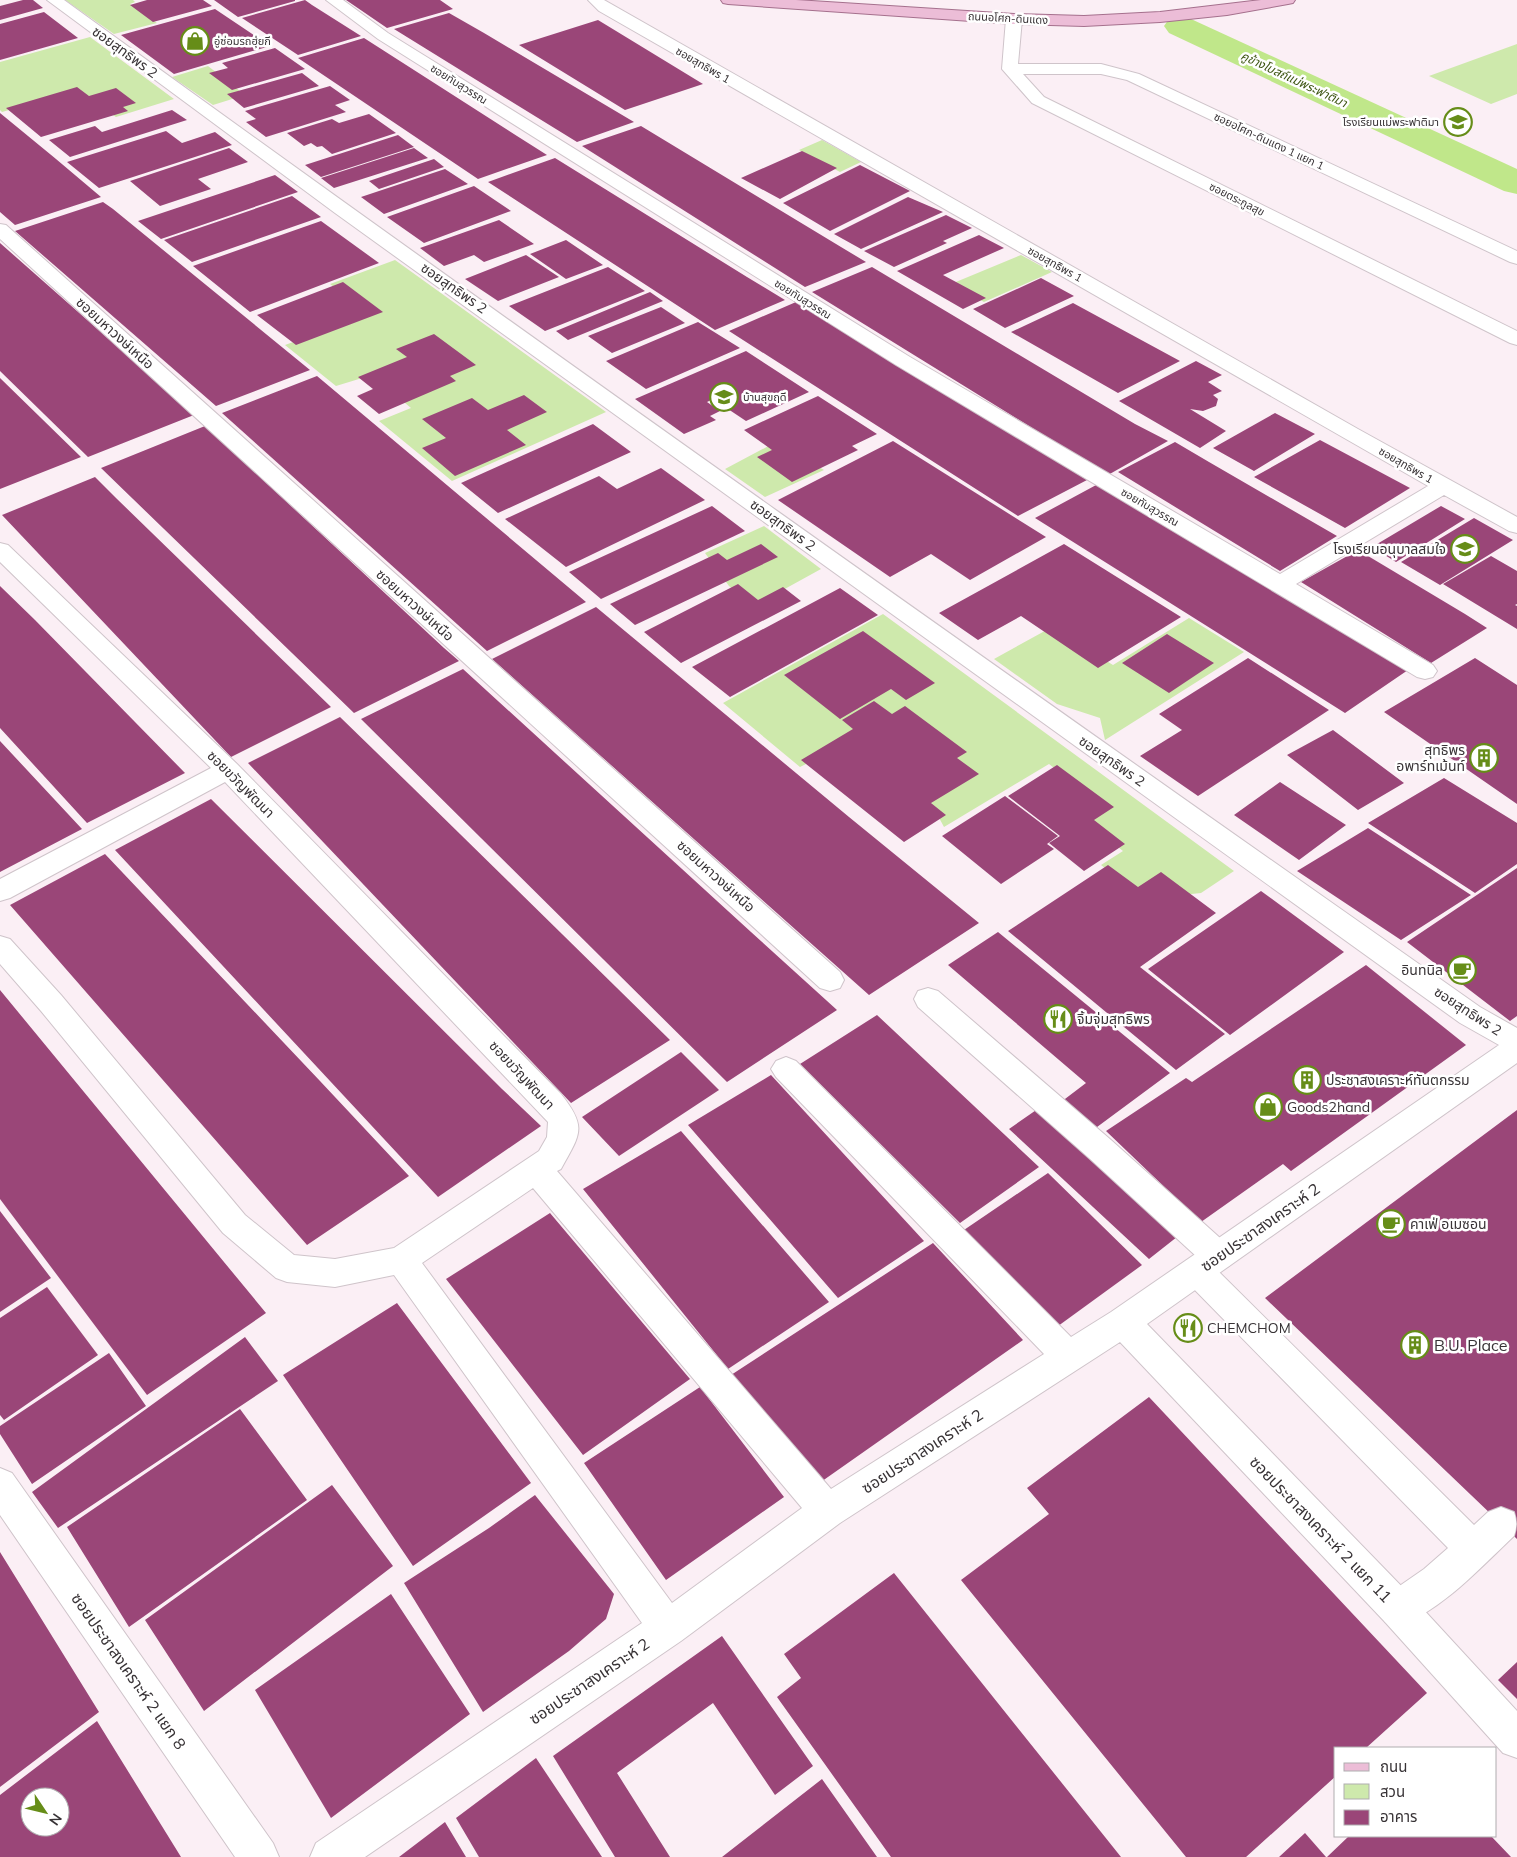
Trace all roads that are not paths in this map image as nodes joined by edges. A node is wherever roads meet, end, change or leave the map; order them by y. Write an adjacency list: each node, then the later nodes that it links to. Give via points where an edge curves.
1 (54, 0): 23 (street, ซอยสุทธิพร 2, via 1014,691 1470,1015)
2 (333, 0): 16 (street, ซอยทับสุวรรณ, via 383,36 904,362)
3 (595, 0): 13 (street, ซอยสุทธิพร 1, via 795,118)
4 (728, 0): 8 (main road, ถนนอโศก-ดินแดง)
5 (917, 0): 6 (main road, via 1022,6 1104,6)
6 (1191, 0)
7 (1288, 0): 8 (main road, ถนนอโศก-ดินแดง, via 1160,17)
8 (1014, 20): 9 (street)
9 (1010, 69): 11 (street, ซอยอโศก-ดินแดง 1 แยก 1, via 1101,69 1133,77); 12 (street, ซอยตระกูลสุข, via 1038,100)
10 (0, 229): 21 (street, ซอยมหาวงษ์เหนือ)
11 (1517, 258)
12 (1517, 339)
13 (1444, 486): 14 (street, ซอยสุทธิพร 1); 16 (street)
14 (1517, 526)
15 (0, 550): 18 (street, ซอยขวัญพัฒนา)
16 (1282, 583): 17 (street, ซอยทับสุวรรณ)
17 (1425, 671)
18 (228, 770): 19 (street); 26 (street, ซอยขวัญพัฒนา, via 563,1119 562,1138 550,1160)
19 (0, 891)
20 (0, 946): 27 (street, ซอยขวัญพัฒนา, via 234,1224 287,1268 335,1273)
21 (830, 980)
22 (928, 999): 28 (street, via 1100,1149)
23 (1517, 1042)
24 (1517, 1048): 28 (street, ซอยประชาสงเคราะห์ 2)
25 (786, 1069): 30 (street)
26 (536, 1169): 27 (street, ซอยขวัญพัฒนา); 32 (street)
27 (401, 1260): 36 (street)
28 (1207, 1263): 29 (street, ซอยประชาสงเคราะห์ 2); 34 (street, via 1265,1341)
29 (1123, 1322): 30 (street, ซอยประชาสงเคราะห์ 2); 35 (street, ซอยประชาสงเคราะห์ 2 แยก 11)
30 (1068, 1357): 32 (street, ซอยประชาสงเคราะห์ 2)
31 (0, 1485): 38 (street, ซอยประชาสงเคราะห์ 2 แยก 8)
32 (827, 1511): 36 (street, ซอยประชาสงเคราะห์ 2)
33 (1501, 1524): 34 (street)
34 (1474, 1549): 35 (street, via 1437,1582)
35 (1398, 1609): 37 (street, ซอยประชาสงเคราะห์ 2 แยก 11)
36 (668, 1628): 39 (street, ซอยประชาสงเคราะห์ 2)
37 (1517, 1739)
38 (259, 1857)
39 (330, 1857)

